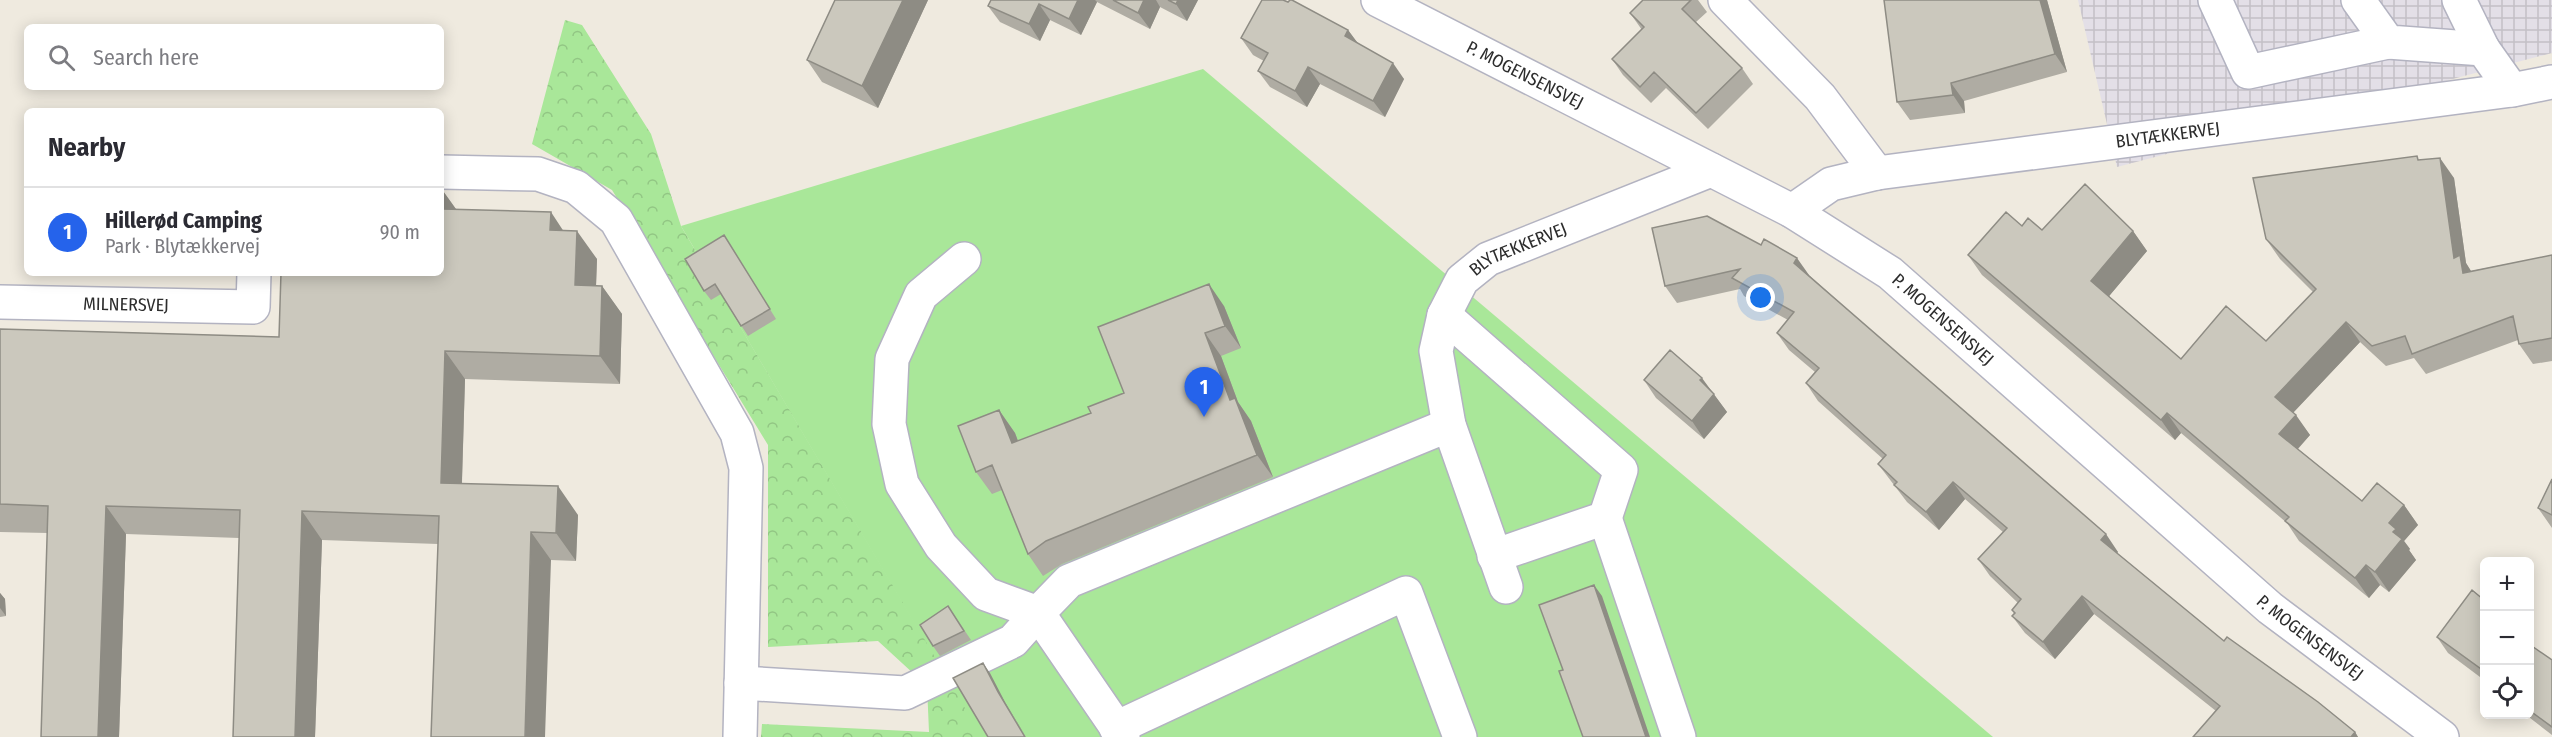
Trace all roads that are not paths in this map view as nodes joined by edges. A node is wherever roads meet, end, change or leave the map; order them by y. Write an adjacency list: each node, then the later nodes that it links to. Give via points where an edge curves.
1 (1378, 0): 10 (street, P. MOGENSENSVEJ)
2 (1725, 0): 12 (street, via 1820,97)
3 (2215, 0): 6 (street, via 2248,72)
4 (2358, 0): 6 (street)
5 (2459, 0): 7 (street)
6 (2388, 42): 7 (street)
7 (2483, 49): 9 (street)
8 (2552, 82): 9 (street, BLYTÆKKERVEJ)
9 (2511, 90): 12 (street, BLYTÆKKERVEJ)
10 (1711, 170): 13 (street, P. MOGENSENSVEJ); 17 (street, BLYTÆKKERVEJ, via 1488,259 1462,280)
11 (444, 172): 23 (street, via 538,174 576,187 616,220 737,433 746,468)
12 (1877, 173): 13 (street, BLYTÆKKERVEJ, via 1831,184)
13 (1792, 211): 28 (street, P. MOGENSENSVEJ, via 1890,273 2270,608)
14 (964, 259): 22 (street, via 921,295 892,359 889,424 902,484 941,546 986,594)
15 (254, 276): 16 (street, MILNERSVEJ, via 253,307)
16 (0, 302)
17 (1444, 315): 18 (street, BLYTÆKKERVEJ, via 1436,351); 19 (street, via 1622,470)
18 (1449, 425): 20 (street, BLYTÆKKERVEJ); 22 (street, via 1069,581)
19 (1605, 518): 20 (street); 27 (street)
20 (1494, 555): 21 (street, BLYTÆKKERVEJ)
21 (1506, 587)
22 (1038, 613): 23 (street, via 1013,641 905,693); 24 (street)
23 (741, 683): 25 (street)
24 (1119, 732): 26 (street, via 1406,593)
25 (740, 737)
26 (1460, 737)
27 (1679, 737)
28 (2442, 737)

